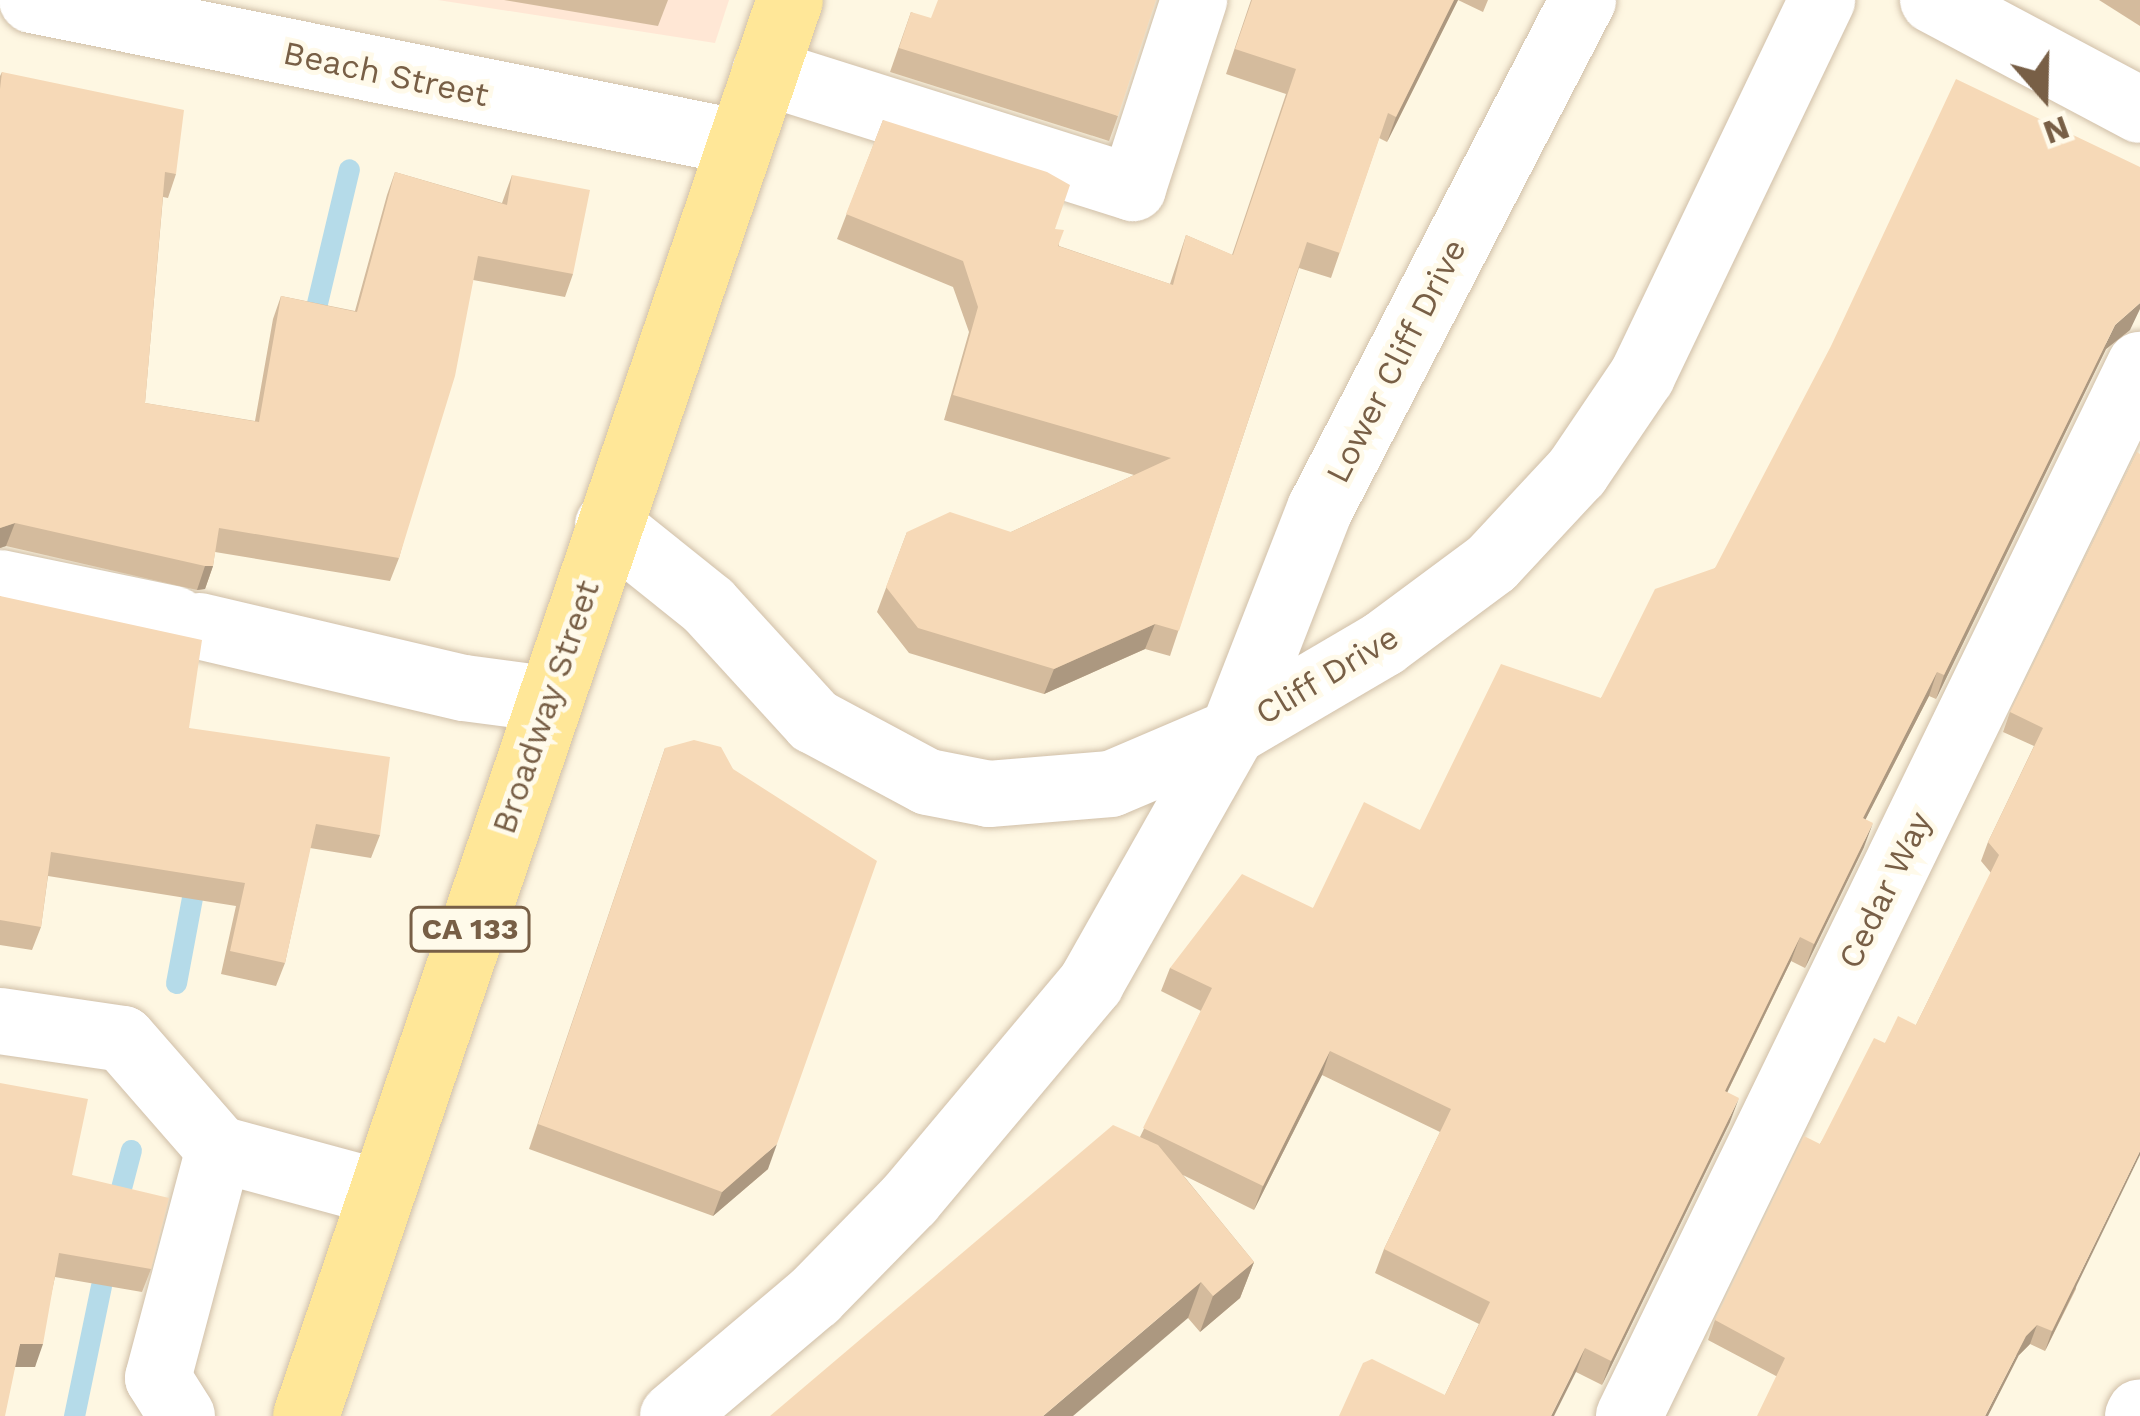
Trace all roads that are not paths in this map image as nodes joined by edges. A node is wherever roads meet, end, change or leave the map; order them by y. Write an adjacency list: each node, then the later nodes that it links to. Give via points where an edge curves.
1 (32, 0): 7 (street, Beach Street)
2 (790, 0): 8 (main road, Broadway Street / CA 133)
3 (1194, 0): 8 (street, via 1133,188)
4 (1583, 0): 15 (street, Lower Cliff Drive, via 1320,509)
5 (1822, 0): 15 (street, Cliff Drive, via 1642,376 1577,472 1492,562 1383,644)
6 (1933, 0): 9 (street)
7 (154, 13): 10 (street, Beach Street)
8 (765, 72): 10 (main road, Broadway Street / CA 133)
9 (2140, 110)
10 (741, 143): 12 (main road, Broadway Street / CA 133)
11 (2140, 364): 22 (street, Cedar Way)
12 (608, 525): 14 (main road, Broadway Street / CA 133); 15 (street, via 709,606 814,721 928,782 989,794 1111,784)
13 (0, 583): 14 (street, via 464,688)
14 (548, 699): 18 (main road, Broadway Street / CA 133)
15 (1233, 732): 21 (street, Cliff Drive, via 1091,983 910,1198 814,1297)
16 (0, 1021): 17 (street, via 123,1040)
17 (219, 1149): 18 (street); 19 (street, via 158,1378)
18 (381, 1193): 20 (main road, Broadway Street / CA 133)
19 (182, 1416)
20 (307, 1416)
21 (673, 1416)
22 (1629, 1416)

